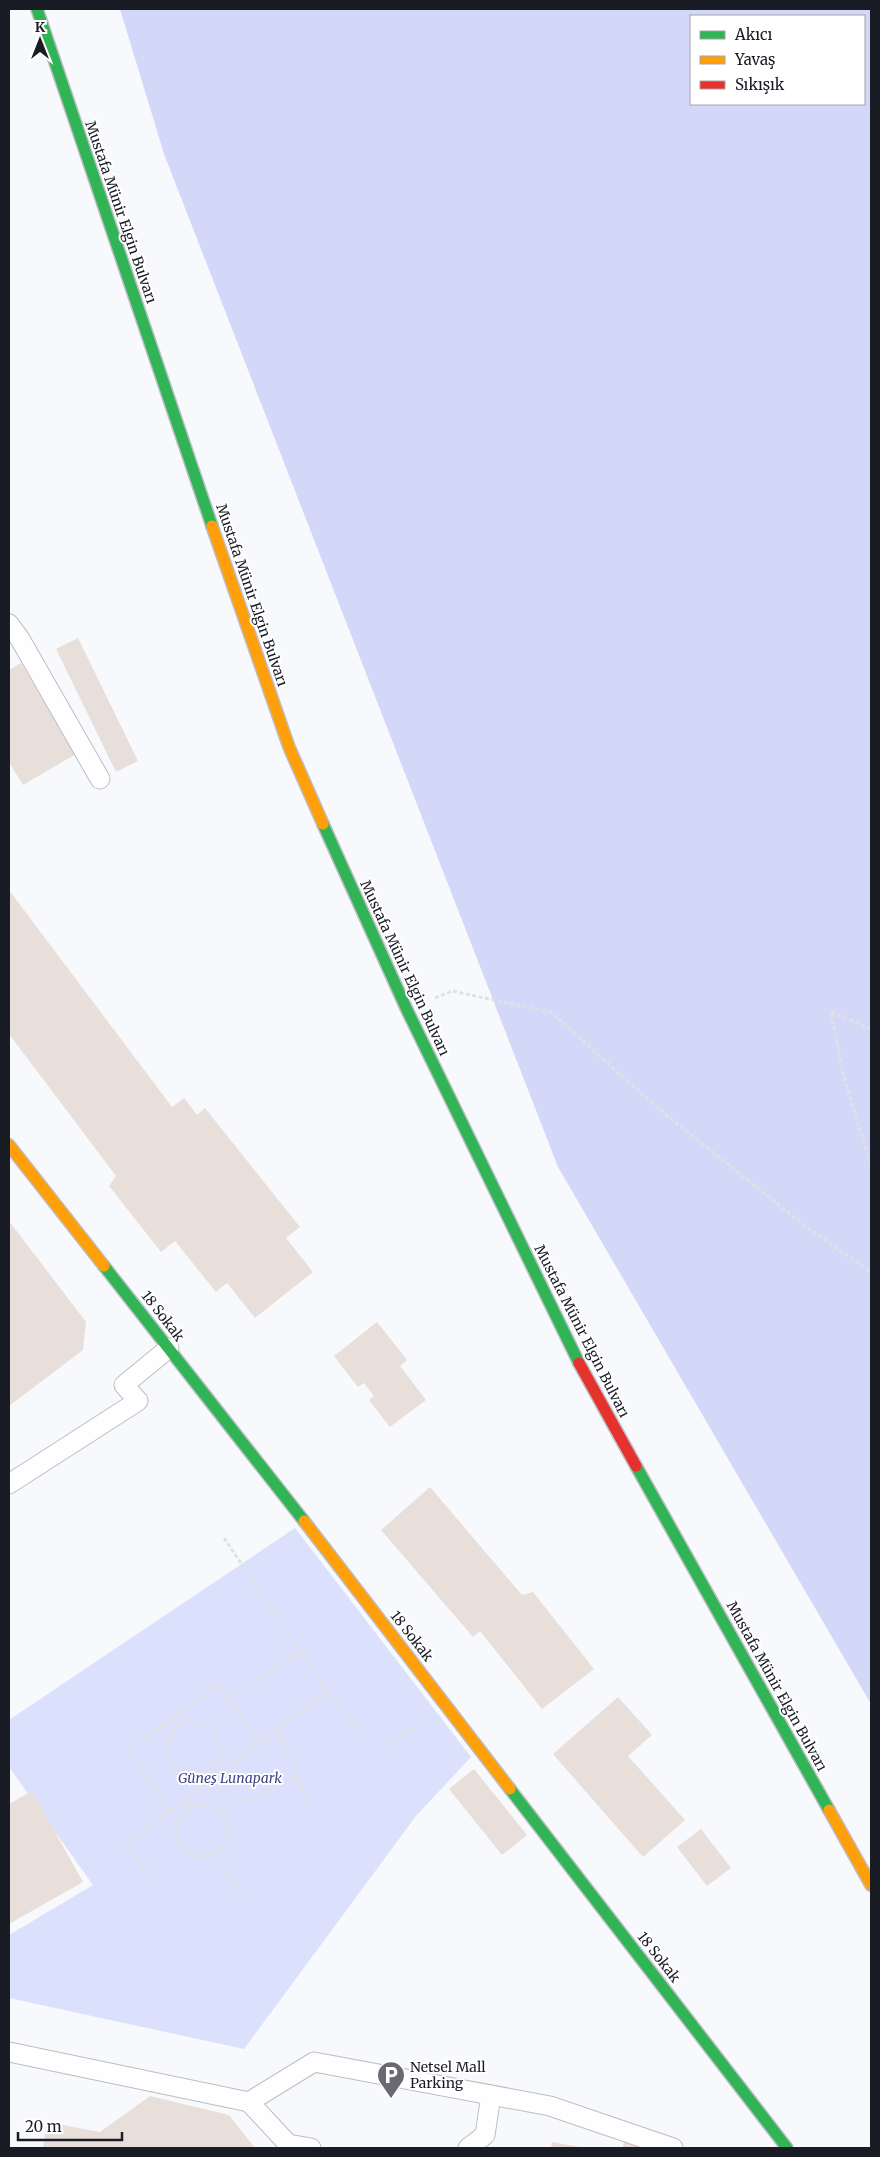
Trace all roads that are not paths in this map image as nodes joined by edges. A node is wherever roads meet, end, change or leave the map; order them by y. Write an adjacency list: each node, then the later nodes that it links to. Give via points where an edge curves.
1 (37, 9): 7 (street, Mustafa Münir Elgin Bulvarı, via 175,422 289,747 407,1010 577,1360)
2 (9, 624): 3 (lane)
3 (100, 779)
4 (9, 1145): 5 (street, 18 Sokak)
5 (169, 1348): 6 (lane, via 124,1385 138,1401); 14 (street, 18 Sokak)
6 (9, 1484)
7 (871, 1885)
8 (9, 2052): 10 (lane)
9 (491, 2095): 10 (lane, via 314,2062); 12 (lane, via 485,2135); 13 (lane, via 550,2106)
10 (250, 2102): 11 (lane, via 288,2144)
11 (311, 2148)
12 (468, 2148)
13 (674, 2148)
14 (787, 2148)

